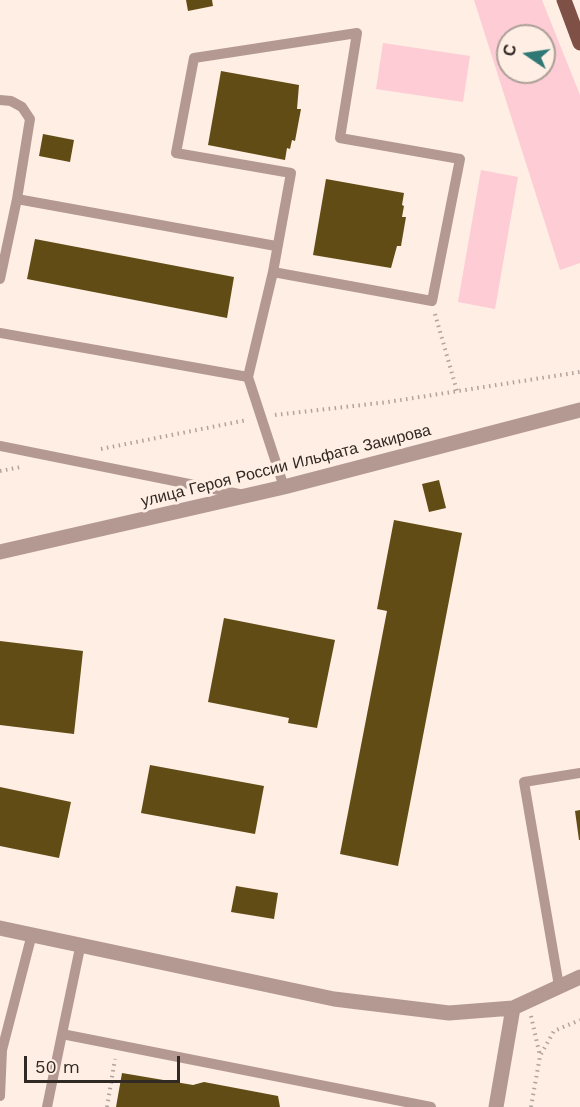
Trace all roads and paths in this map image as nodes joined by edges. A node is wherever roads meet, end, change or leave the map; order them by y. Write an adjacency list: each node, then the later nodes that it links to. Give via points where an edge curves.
1 (564, 0): 2 (main road)
2 (580, 43)
3 (0, 100): 4 (lane, via 22,107 30,118)
4 (17, 199): 5 (lane); 7 (lane)
5 (276, 246): 6 (lane); 8 (lane, via 291,173 176,153 194,57 357,33 340,138 460,159)
6 (273, 272): 8 (lane); 11 (lane)
7 (0, 279)
8 (432, 301): 12 (path)
9 (0, 333): 11 (lane)
10 (580, 372): 12 (path)
11 (248, 377): 14 (lane)
12 (457, 391): 14 (path)
13 (580, 410): 19 (street, улица Героя России Ильфата Закирова)
14 (263, 416): 16 (path); 19 (lane)
15 (0, 446): 20 (lane)
16 (96, 450)
17 (32, 464): 18 (path)
18 (0, 471)
19 (284, 487): 20 (street, улица Героя России Ильфата Закирова)
20 (248, 496): 21 (street, улица Героя России Ильфата Закирова)
21 (0, 552)
22 (580, 773): 27 (lane, via 524,782)
23 (0, 928): 24 (street)
24 (32, 934): 25 (street); 33 (lane, via 2,1050)
25 (81, 944): 28 (street, via 334,999 450,1013); 30 (lane)
26 (580, 977): 27 (street)
27 (559, 986): 28 (street)
28 (520, 1004): 32 (path); 37 (street)
29 (580, 1020): 32 (path, via 555,1031)
30 (62, 1034): 31 (lane); 34 (lane)
31 (118, 1046): 35 (path); 36 (lane)
32 (540, 1056): 38 (path)
33 (0, 1096)
34 (47, 1107)
35 (107, 1107)
36 (431, 1107)
37 (496, 1107)
38 (531, 1107)

